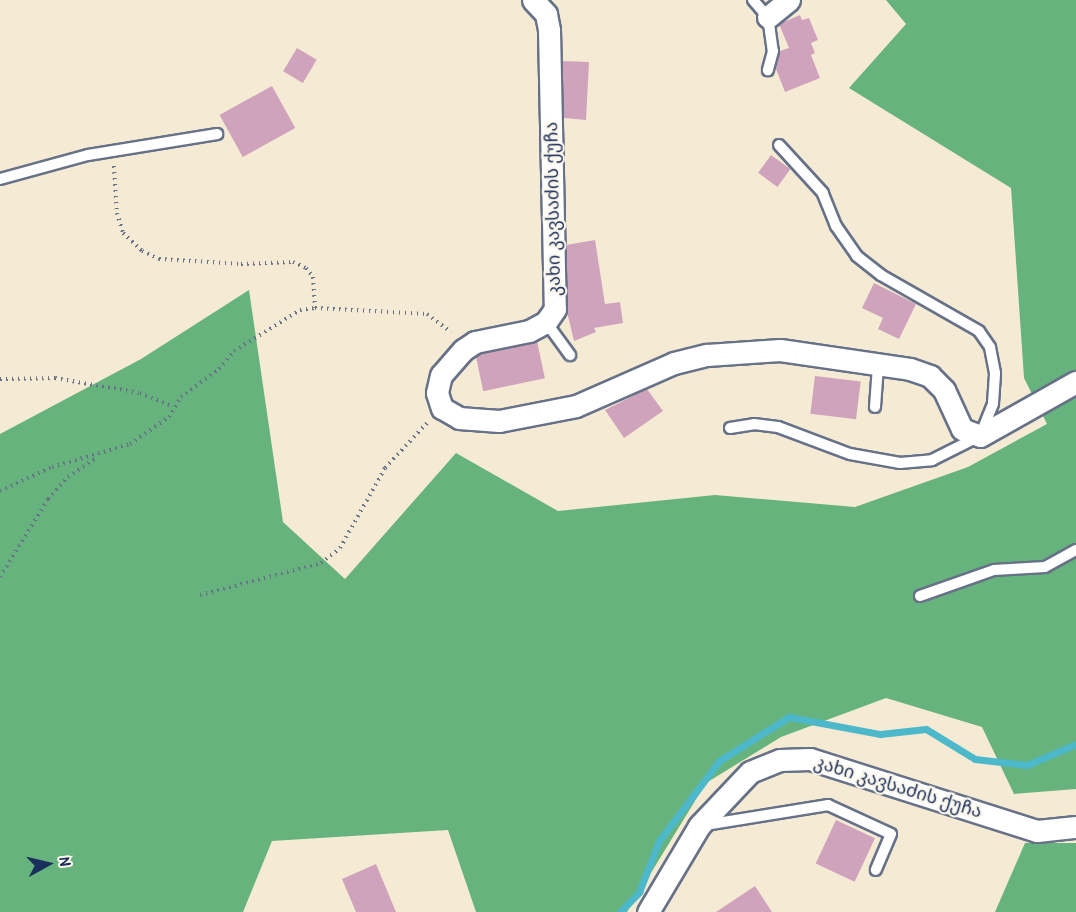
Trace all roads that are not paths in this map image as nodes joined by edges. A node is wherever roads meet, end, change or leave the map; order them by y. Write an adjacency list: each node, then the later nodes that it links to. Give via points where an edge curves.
1 (533, 0): 9 (street, კახი კავსაძის ქუჩა, via 546,14 549,30 557,284 555,309)
2 (753, 0): 4 (lane)
3 (789, 0): 4 (street)
4 (768, 17): 5 (lane, via 773,51)
5 (768, 70)
6 (217, 134): 8 (lane, via 113,151)
7 (779, 145): 15 (lane, via 800,163 823,193 836,226 857,256 881,275 979,331 990,346 995,373 993,403)
8 (0, 180)
9 (546, 322): 10 (lane); 11 (street, კახი კავსაძის ქუჩა, via 529,331 475,342 463,350 441,375 438,393 442,408 459,418 481,421 532,415 576,406 674,363 753,350 780,350)
10 (570, 355)
11 (878, 366): 13 (lane); 15 (street, via 930,376 944,390 962,429)
12 (1076, 382): 15 (street)
13 (875, 407)
14 (730, 428): 15 (lane, via 754,424 778,428 849,454 900,464 932,459)
15 (980, 436)
16 (1076, 550): 17 (lane, via 1045,567 994,570)
17 (920, 596)
18 (699, 826): 19 (street, კახი კავსაძის ქუჩა, via 750,772 780,760 810,759 1037,831); 20 (lane, via 828,805 891,834); 21 (street, კახი კავსაძის ქუჩა)
19 (1076, 827)
20 (876, 870)
21 (648, 912)

